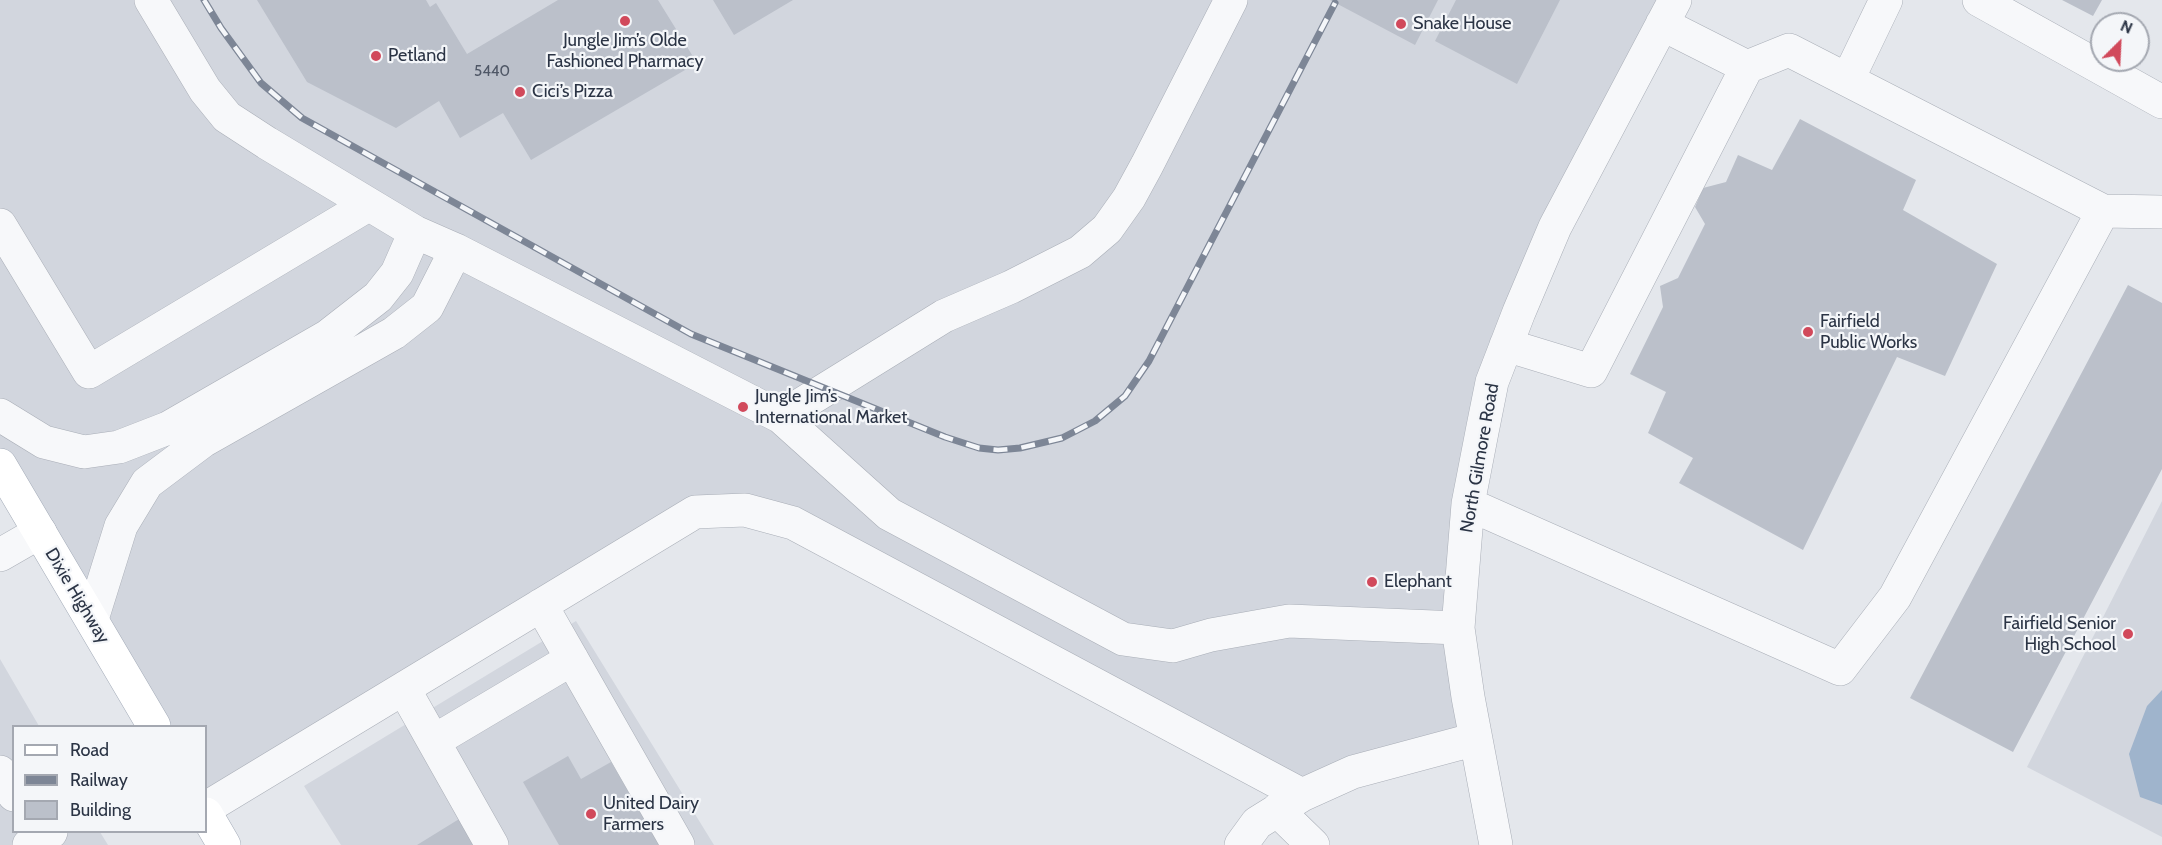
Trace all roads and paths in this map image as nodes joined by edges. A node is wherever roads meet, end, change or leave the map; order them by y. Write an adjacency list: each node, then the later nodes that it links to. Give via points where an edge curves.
1 (151, 0): 9 (street, via 205,90 227,117)
2 (1886, 0): 7 (street)
3 (1979, 0): 8 (street)
4 (1218, 7): 17 (street, via 1147,165 1107,229 1080,252 944,316)
5 (1669, 12): 6 (street); 15 (street, North Gilmore Road, via 1555,227)
6 (1747, 67): 7 (street, via 1790,50); 15 (street, via 1591,371)
7 (1848, 79): 10 (street)
8 (2162, 102)
9 (368, 205): 12 (street, via 89,372); 13 (street)
10 (2103, 211): 11 (street); 19 (street, via 1895,597 1840,669)
11 (2162, 212)
12 (0, 225)
13 (415, 232): 14 (street); 16 (street, via 397,273 378,297 328,336 168,428 119,447 84,452 44,442)
14 (456, 250): 17 (street); 23 (street, via 427,307 394,333 202,441 147,483 121,526)
15 (1506, 345): 19 (street, North Gilmore Road, via 1492,382)
16 (0, 415)
17 (781, 417): 24 (street, via 889,514 1123,639 1173,646 1211,634 1289,621)
18 (0, 465): 20 (main road, Dixie Highway)
19 (1468, 504): 24 (street, North Gilmore Road)
20 (40, 532): 21 (street); 23 (main road, Dixie Highway)
21 (0, 555)
22 (541, 605): 25 (street); 26 (street); 32 (street, via 695,512 745,510 793,523)
23 (92, 619): 27 (main road, Dixie Highway)
24 (1458, 628): 28 (street, North Gilmore Road)
25 (572, 659): 29 (street); 37 (street)
26 (404, 689): 29 (street); 33 (street)
27 (153, 725)
28 (1476, 739): 32 (street, via 1353,772); 40 (street, North Gilmore Road)
29 (434, 741): 36 (street)
30 (0, 772): 31 (street)
31 (12, 792)
32 (1290, 802): 38 (street, via 1257,823); 39 (street)
33 (207, 807)
34 (207, 816): 35 (main road)
35 (224, 845)
36 (492, 845)
37 (678, 845)
38 (1241, 845)
39 (1312, 845)
40 (1496, 845)

